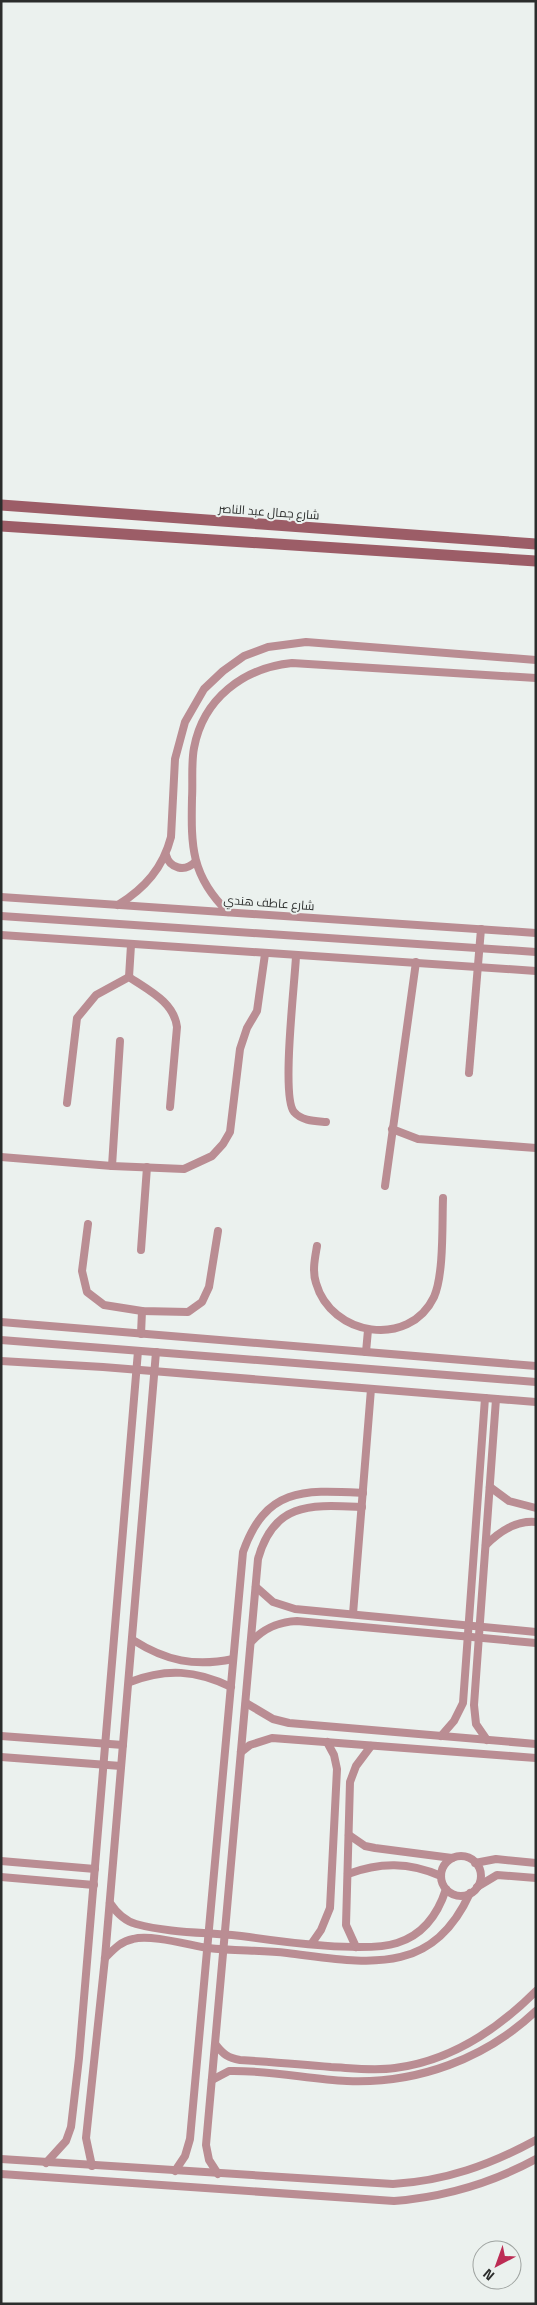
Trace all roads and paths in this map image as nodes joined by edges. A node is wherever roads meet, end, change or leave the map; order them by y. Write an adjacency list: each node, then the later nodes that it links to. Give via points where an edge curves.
1 (1, 505): 3 (main road, شارع جمال عبد الناصر)
2 (1, 526): 6 (main road)
3 (454, 539): 4 (main road, شارع جمال عبد الناصر); 6 (main road, via 458,546)
4 (491, 541): 5 (main road, شارع جمال عبد الناصر); 7 (main road, via 485,549)
5 (536, 544)
6 (452, 555): 7 (main road)
7 (490, 557): 8 (main road)
8 (536, 561)
9 (536, 660): 11 (street, via 306,642 274,645 244,656 209,684 185,722 176,752 172,837)
10 (536, 678): 12 (street, via 292,663 268,666 247,675 227,688 212,706 197,738 193,761 191,838)
11 (166, 855): 12 (street, via 169,862 179,868); 14 (street, via 143,887)
12 (195, 862): 15 (street, via 205,884)
13 (1, 897): 14 (street, شارع عاطف هندي)
14 (118, 905): 15 (street, شارع عاطف هندي)
15 (228, 912): 17 (street, شارع عاطف هندي)
16 (1, 916): 21 (street)
17 (481, 929): 18 (street, شارع عاطف هندي); 21 (street)
18 (536, 932)
19 (1, 935): 20 (street)
20 (131, 945): 23 (street); 28 (street)
21 (480, 948): 22 (street); 26 (street)
22 (536, 952)
23 (265, 954): 24 (street); 38 (street, via 258,1010 240,1049 230,1132 212,1156 198,1164 184,1169)
24 (296, 956): 25 (street); 33 (street, via 289,1101 294,1112 306,1120)
25 (416, 962): 26 (street); 34 (street)
26 (479, 966): 27 (street); 30 (street)
27 (536, 971)
28 (129, 977): 31 (street, via 96,995 77,1018); 32 (street, via 165,1002 176,1017)
29 (120, 1041): 37 (street)
30 (469, 1073)
31 (67, 1103)
32 (170, 1107)
33 (326, 1122)
34 (392, 1129): 35 (street, via 418,1139); 39 (street)
35 (536, 1148)
36 (1, 1157): 37 (street)
37 (112, 1166): 38 (street)
38 (147, 1167): 44 (street)
39 (386, 1186)
40 (443, 1198): 47 (street, via 438,1284 433,1298 418,1316 398,1328)
41 (88, 1224): 45 (street, via 82,1271 88,1292 104,1305)
42 (218, 1231): 45 (street, via 209,1288 202,1302 188,1312)
43 (318, 1246): 47 (street, via 314,1264 323,1300 334,1314 350,1325)
44 (141, 1250)
45 (142, 1311): 48 (street)
46 (1, 1322): 48 (street)
47 (368, 1330): 52 (street)
48 (141, 1334): 52 (street)
49 (1, 1340): 50 (street)
50 (138, 1351): 51 (street); 55 (street)
51 (156, 1352): 56 (street); 57 (street)
52 (366, 1352): 54 (street)
53 (1, 1361): 55 (street)
54 (536, 1366)
55 (136, 1370): 56 (street); 86 (street)
56 (154, 1371): 58 (street); 75 (street)
57 (536, 1382)
58 (371, 1389): 59 (street); 63 (street)
59 (485, 1398): 60 (street); 70 (street)
60 (496, 1399): 61 (street); 62 (street)
61 (536, 1402)
62 (490, 1487): 65 (street, via 509,1501); 67 (street)
63 (363, 1492): 64 (street); 78 (street, via 313,1490 276,1504 261,1517 243,1552)
64 (362, 1508): 68 (street, via 318,1505 278,1521 262,1545); 69 (street)
65 (536, 1508)
66 (536, 1522): 67 (street, via 506,1529)
67 (486, 1545): 71 (street)
68 (256, 1586): 69 (street, via 269,1599 284,1606); 76 (street)
69 (353, 1614): 70 (street)
70 (468, 1625): 71 (street); 73 (street)
71 (480, 1626): 72 (street); 74 (street)
72 (536, 1632)
73 (468, 1636): 74 (street); 76 (street, via 286,1621 267,1628); 83 (street, via 463,1703)
74 (479, 1637): 77 (street); 84 (street, via 474,1715 480,1733)
75 (133, 1640): 78 (street, via 164,1657 191,1663); 79 (street)
76 (251, 1642): 81 (street)
77 (536, 1642)
78 (233, 1659): 80 (street)
79 (130, 1682): 80 (street, via 149,1675 184,1672 212,1678); 88 (street)
80 (231, 1687): 110 (street)
81 (246, 1703): 83 (street, via 273,1719 289,1723); 90 (street)
82 (1, 1736): 86 (street)
83 (441, 1736): 84 (street)
84 (487, 1740): 87 (street)
85 (327, 1742): 89 (street); 90 (street, via 272,1738 250,1745); 112 (street, via 337,1769 330,1908)
86 (105, 1744): 88 (street); 93 (street)
87 (536, 1744)
88 (122, 1745): 94 (street)
89 (371, 1746): 92 (street); 95 (street, via 356,1766 350,1782)
90 (242, 1752): 111 (street)
91 (1, 1758): 93 (street)
92 (536, 1758)
93 (104, 1765): 94 (street); 100 (street)
94 (121, 1766): 109 (street)
95 (349, 1834): 96 (street, via 365,1846); 101 (street)
96 (452, 1858): 98 (street, via 462,1856); 102 (street, via 444,1865)
97 (1, 1861): 100 (street)
98 (475, 1863): 99 (street, via 496,1859); 106 (street, via 480,1877)
99 (536, 1863)
100 (95, 1869): 105 (street)
101 (348, 1874): 102 (street, via 363,1868 394,1864 410,1865); 113 (street, via 346,1924)
102 (441, 1876): 107 (street)
103 (1, 1877): 105 (street)
104 (536, 1878): 106 (street, via 497,1876)
105 (94, 1885): 124 (street, via 71,2127 66,2141)
106 (478, 1886): 108 (street)
107 (446, 1889): 108 (street, via 455,1895); 113 (street, via 436,1913 408,1939 383,1946)
108 (470, 1893): 115 (street, via 456,1920 434,1942 393,1960 362,1962)
109 (110, 1903): 110 (street, via 135,1924); 116 (street)
110 (209, 1935): 111 (street); 114 (street)
111 (224, 1935): 112 (street); 115 (street)
112 (312, 1943): 113 (street)
113 (356, 1946)
114 (208, 1948): 115 (street); 116 (street, via 134,1938); 126 (street, via 190,2139 185,2156)
115 (223, 1948): 119 (street)
116 (105, 1958): 125 (street, via 86,2138)
117 (536, 1991): 119 (street, via 517,2010 461,2049 428,2062 394,2068 240,2060 230,2058)
118 (536, 2011): 120 (street, via 506,2035 433,2072 392,2080 348,2081 229,2071)
119 (216, 2045): 120 (street)
120 (212, 2080): 128 (street, via 206,2145 209,2160)
121 (536, 2140): 128 (street, via 500,2160 424,2182 393,2184)
122 (1, 2159): 124 (street)
123 (536, 2159): 127 (street, via 506,2175 465,2188 426,2198 394,2201)
124 (46, 2163): 125 (street)
125 (92, 2166): 126 (street)
126 (175, 2171): 128 (street)
127 (1, 2174)
128 (218, 2174)

